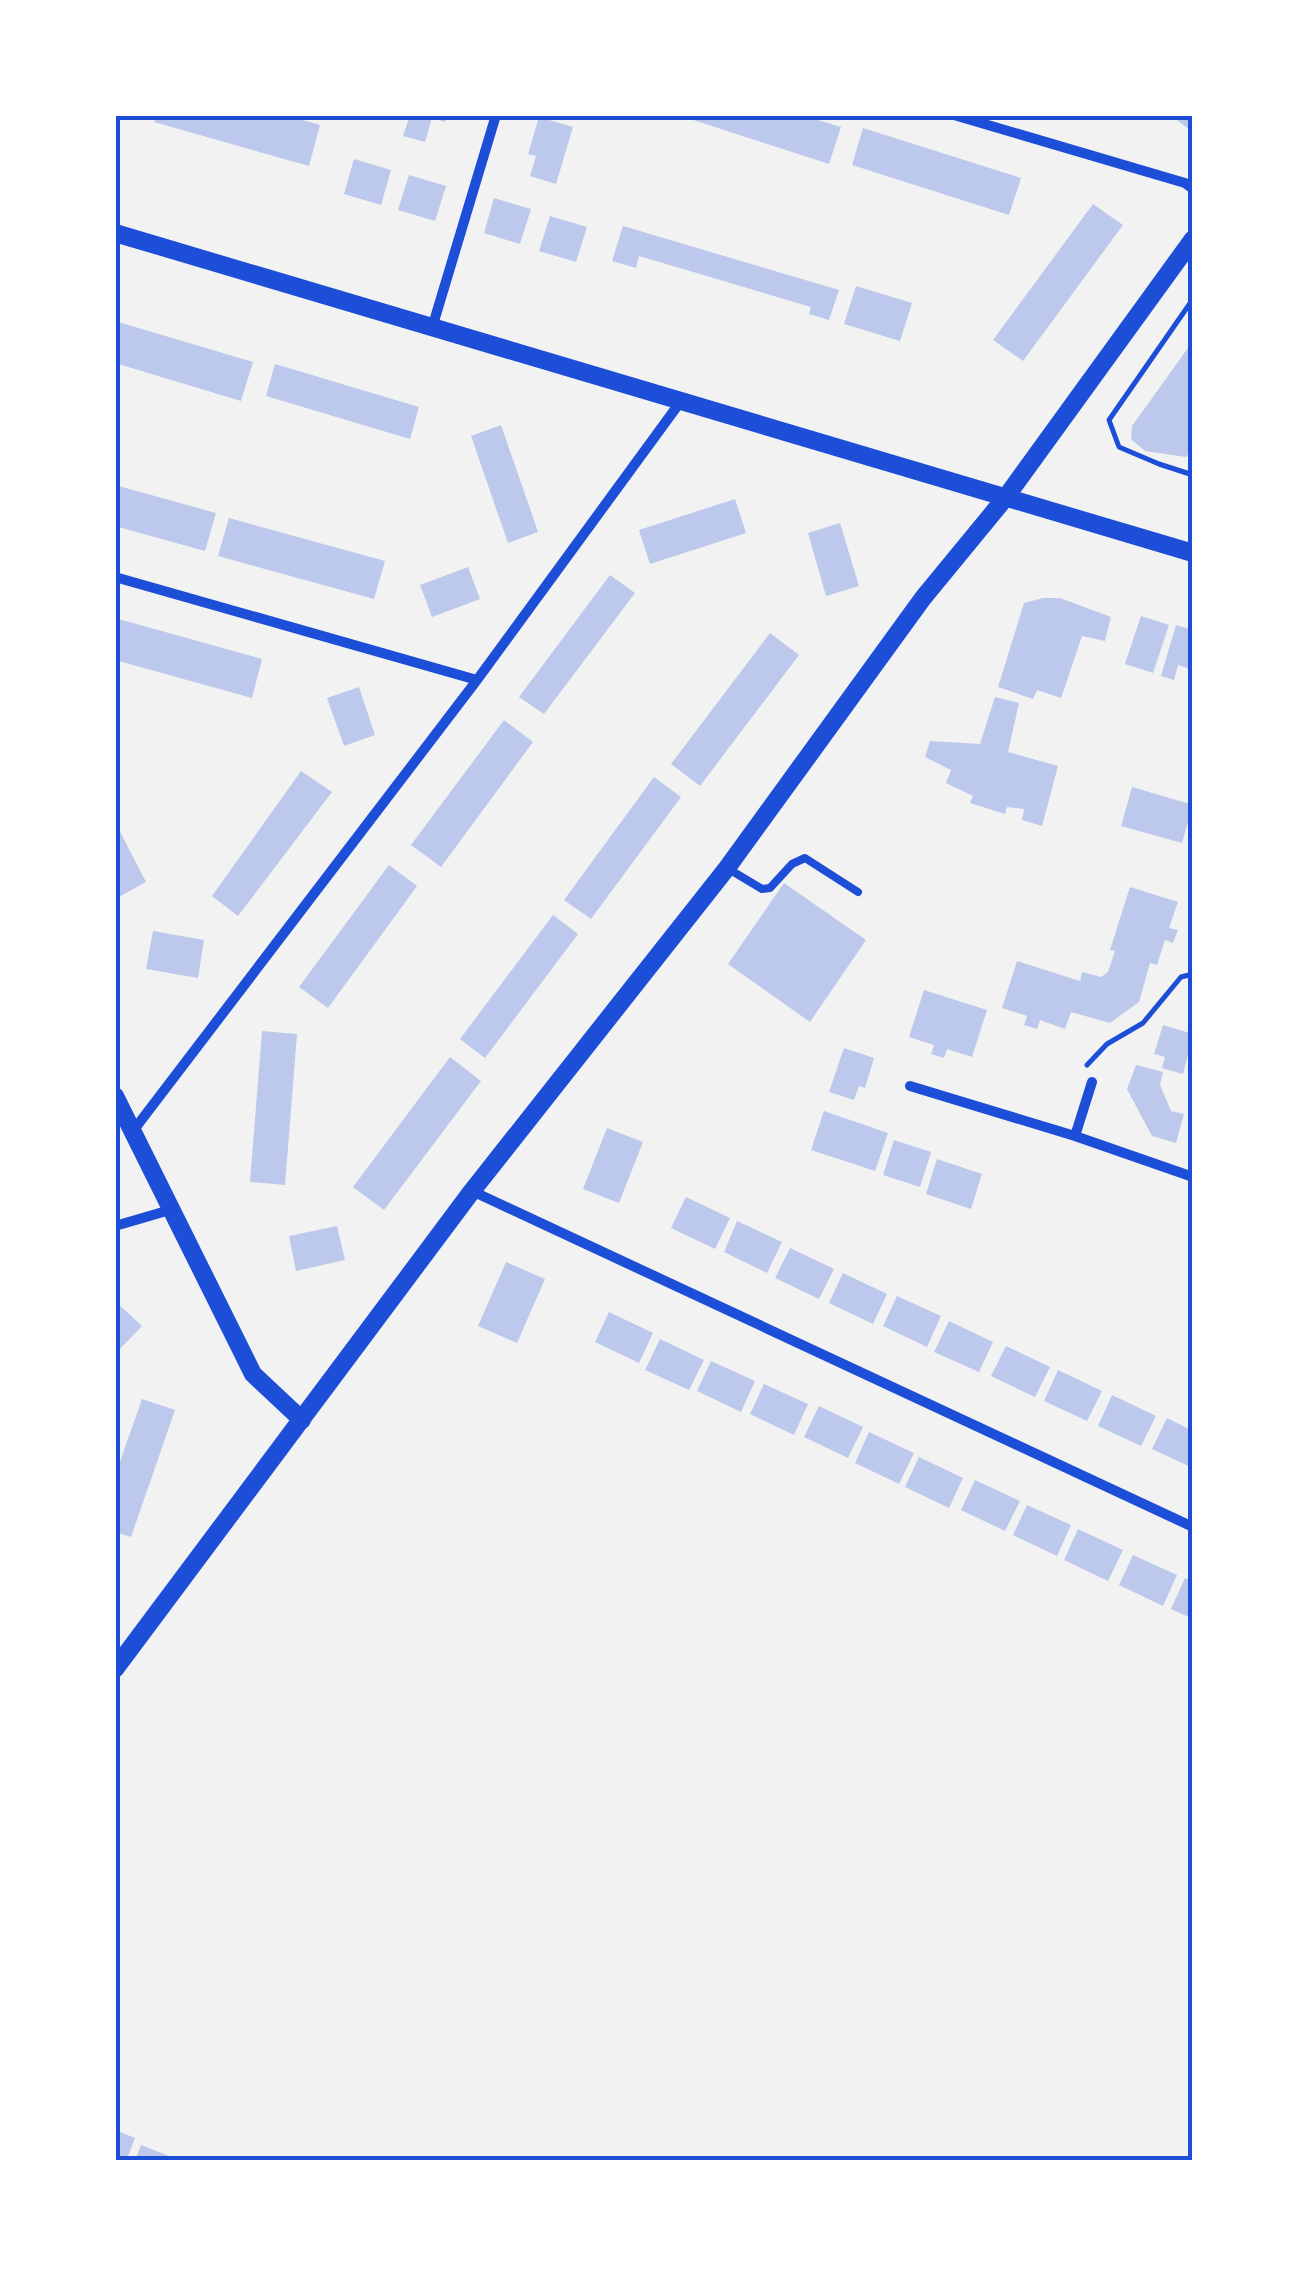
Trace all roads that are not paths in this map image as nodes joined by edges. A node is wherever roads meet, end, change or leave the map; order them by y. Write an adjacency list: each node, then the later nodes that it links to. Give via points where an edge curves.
1 (496, 115): 6 (street)
2 (954, 115): 3 (street)
3 (1193, 190)
4 (115, 234): 6 (street)
5 (1193, 238): 8 (street)
6 (432, 329): 7 (street)
7 (682, 400): 8 (street); 11 (street)
8 (1006, 496): 9 (street); 12 (street, via 923,598)
9 (1193, 553)
10 (115, 577): 11 (street)
11 (478, 680): 17 (street)
12 (727, 868): 13 (lane, via 762,889 805,858); 20 (street)
13 (858, 892)
14 (1092, 1082): 18 (street)
15 (910, 1086): 18 (street)
16 (115, 1096): 17 (street)
17 (132, 1131): 21 (street)
18 (1075, 1136): 19 (street)
19 (1193, 1177)
20 (472, 1191): 23 (street); 24 (street)
21 (170, 1210): 22 (street); 23 (street, via 254,1374)
22 (115, 1226)
23 (302, 1420): 25 (street)
24 (1193, 1527)
25 (115, 1669)

